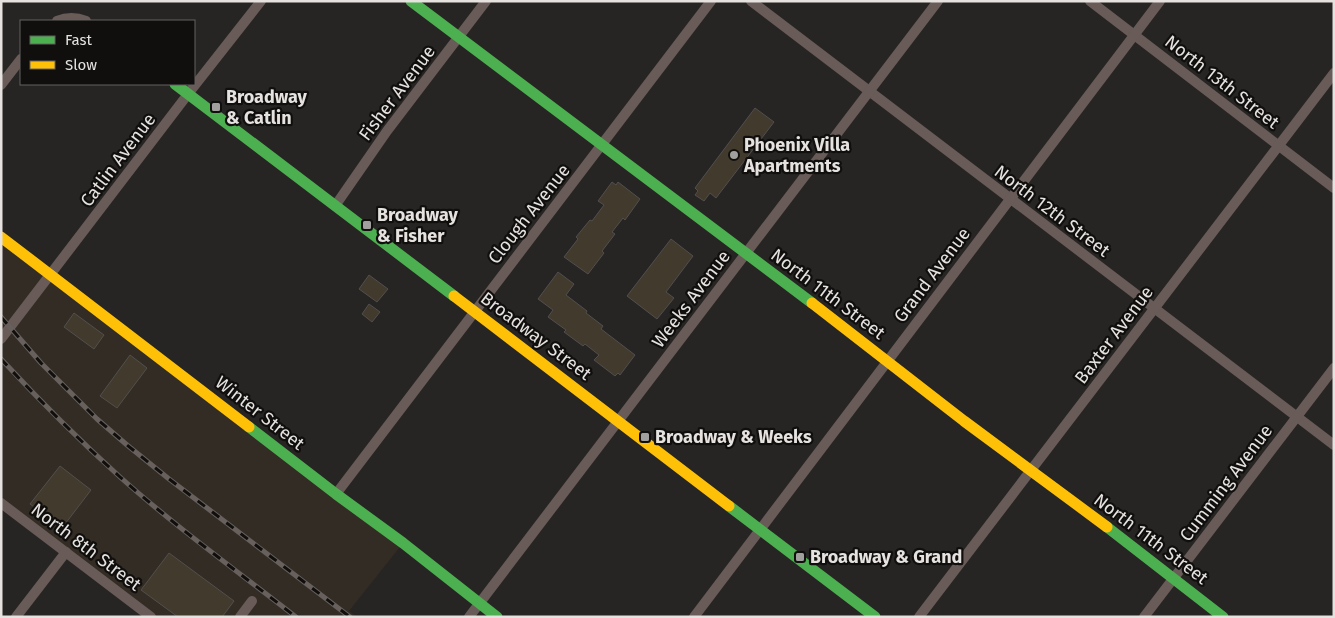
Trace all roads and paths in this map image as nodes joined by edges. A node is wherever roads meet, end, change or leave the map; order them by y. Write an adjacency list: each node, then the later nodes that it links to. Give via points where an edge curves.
1 (261, 1): 18 (street, Catlin Avenue)
2 (410, 1): 12 (street, North 11th Street)
3 (486, 1): 12 (street, Fisher Avenue)
4 (711, 1): 19 (street, Clough Avenue)
5 (750, 1): 17 (street, North 12th Street)
6 (938, 1): 17 (street, Weeks Avenue)
7 (1090, 1): 11 (street, North 13th Street)
8 (1160, 1): 11 (street, Grand Avenue)
9 (61, 20): 10 (street)
10 (83, 20)
11 (1135, 35): 20 (street, North 13th Street); 22 (street, Grand Avenue)
12 (459, 38): 19 (street, North 11th Street); 23 (street, Fisher Avenue, via 387,130)
13 (20, 60): 15 (street)
14 (1334, 73): 20 (street, Baxter Avenue)
15 (1, 85)
16 (176, 85): 18 (street, Broadway Street)
17 (869, 92): 22 (street, North 12th Street); 25 (street, Weeks Avenue)
18 (188, 94): 23 (street, Broadway Street); 26 (street, Catlin Avenue)
19 (602, 145): 25 (street, North 11th Street); 28 (street, Clough Avenue)
20 (1278, 146): 21 (street, North 13th Street); 27 (street, Baxter Avenue)
21 (1334, 188)
22 (1011, 200): 27 (street, North 12th Street); 30 (street, Grand Avenue)
23 (336, 206): 28 (street, Broadway Street)
24 (1, 237): 26 (street, Winter Street)
25 (746, 253): 30 (street, North 11th Street); 33 (street, Weeks Avenue)
26 (51, 275): 29 (street, Catlin Avenue); 36 (street, Winter Street)
27 (1154, 309): 32 (street, North 12th Street); 35 (street, Baxter Avenue)
28 (474, 311): 33 (street, Broadway Street); 36 (street, Clough Avenue)
29 (1, 339)
30 (888, 361): 35 (street, North 11th Street); 38 (street, Grand Avenue)
31 (1334, 368): 32 (street, Cumming Avenue)
32 (1296, 417): 34 (street, North 12th Street); 40 (street, Cumming Avenue)
33 (619, 420): 38 (street, Broadway Street); 42 (street, Weeks Avenue)
34 (1334, 445)
35 (1030, 471): 40 (street, North 11th Street); 50 (street, Baxter Avenue)
36 (336, 494): 42 (street, Winter Street)
37 (1, 503): 39 (street, North 8th Street)
38 (760, 530): 48 (street, Grand Avenue); 49 (street, Broadway Street)
39 (66, 552): 43 (street); 44 (street, North 8th Street)
40 (1174, 578): 51 (street, Cumming Avenue); 52 (street, North 11th Street)
41 (252, 601): 45 (street)
42 (479, 603): 46 (street, Weeks Avenue); 47 (street, Winter Street)
43 (16, 617)
44 (151, 617)
45 (240, 617)
46 (469, 617)
47 (497, 617)
48 (694, 617)
49 (875, 617)
50 (920, 617)
51 (1144, 617)
52 (1223, 617)

